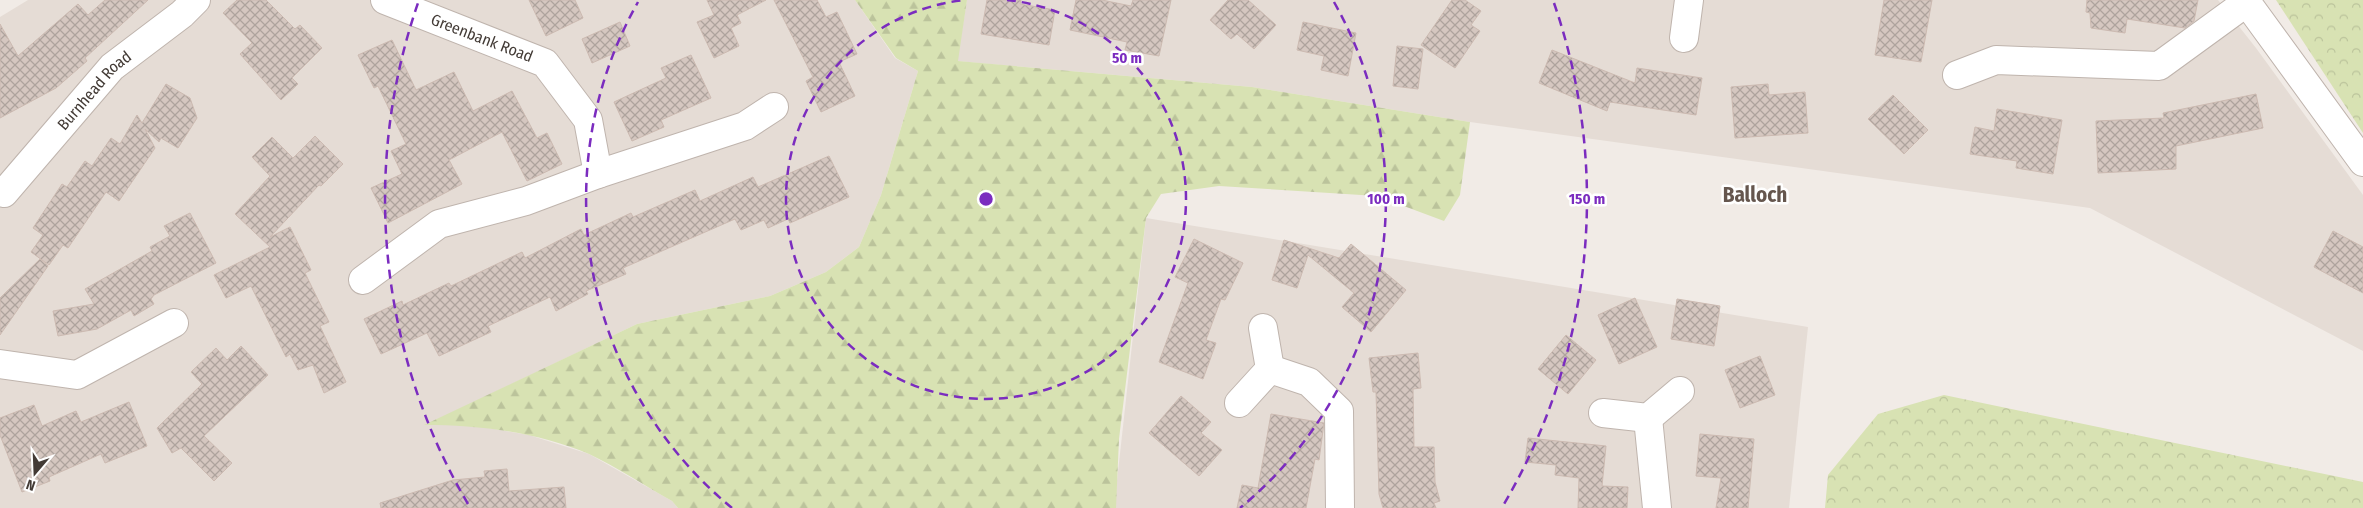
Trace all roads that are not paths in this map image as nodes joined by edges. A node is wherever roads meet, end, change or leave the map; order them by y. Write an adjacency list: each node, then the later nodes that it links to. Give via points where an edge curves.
1 (196, 0): 10 (street, Burnhead Road, via 112,67)
2 (384, 0): 9 (street, Greenbank Road, via 545,63 588,120)
3 (1689, 0): 5 (street)
4 (2246, 1): 6 (street, via 2159,66 1996,60); 8 (street)
5 (1684, 38)
6 (1957, 75)
7 (774, 107): 9 (street, via 745,126)
8 (2363, 162)
9 (598, 174): 11 (street, via 526,201 439,224)
10 (1, 196)
11 (363, 280)
12 (174, 324): 14 (street, via 77,375)
13 (1263, 328): 15 (street)
14 (0, 364)
15 (1270, 369): 17 (street); 20 (street, via 1309,382 1340,410)
16 (1680, 391): 19 (street)
17 (1238, 403)
18 (1603, 413): 19 (street)
19 (1648, 418): 21 (street)
20 (1340, 508)
21 (1657, 508)

